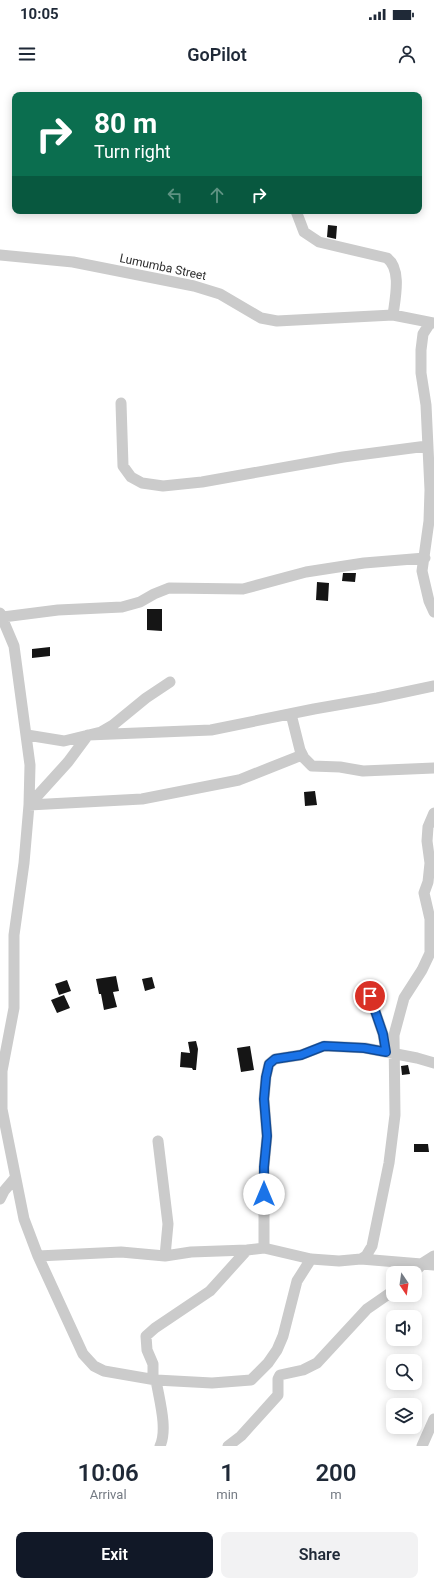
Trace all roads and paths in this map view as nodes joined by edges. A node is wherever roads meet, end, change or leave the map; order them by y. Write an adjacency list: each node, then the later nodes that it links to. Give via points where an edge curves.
1 (297, 214): 3 (street, via 304,232 319,242 390,260 396,270)
2 (0, 255): 3 (street, Lumumba Street, via 73,262 194,286 220,294 261,318 277,321)
3 (393, 315): 4 (street, Lumumba Street)
4 (432, 323): 6 (street, via 423,334 421,350)
5 (121, 403): 6 (street, via 123,466 131,478 142,483 163,486)
6 (427, 446): 7 (street, via 430,490)
7 (424, 558): 8 (street, via 422,571); 9 (street, via 364,563 306,572 243,589 169,588 140,602 122,607)
8 (434, 612)
9 (2, 615): 13 (street, via 14,646)
10 (170, 682): 14 (street, via 113,725 101,732)
11 (434, 686): 12 (street)
12 (291, 714): 14 (street, via 211,730); 15 (street)
13 (27, 735): 14 (street, via 64,741); 17 (street, via 30,765)
14 (88, 735): 17 (street, via 68,762)
15 (302, 755): 16 (street, via 312,766 363,771); 17 (street, via 239,780 142,800)
16 (434, 768)
17 (29, 805): 23 (street, via 14,935 14,1008)
18 (434, 813): 19 (street, via 428,827 430,863 424,894)
19 (432, 938): 21 (street, via 430,953 404,998)
20 (370, 996): 21 (street)
21 (390, 1053): 22 (street); 28 (street, via 364,1048 324,1046 301,1055 275,1059 269,1064 264,1099 267,1136 264,1167); 34 (street, via 395,1115 389,1163 372,1246)
22 (434, 1063)
23 (1, 1072): 25 (street)
24 (158, 1141): 31 (street, via 168,1224)
25 (5, 1153): 26 (street)
26 (15, 1178): 27 (street); 30 (street, via 24,1219)
27 (0, 1199)
28 (264, 1248): 29 (street); 33 (street)
29 (248, 1250): 31 (street, via 191,1252); 37 (street, via 210,1291 146,1336)
30 (38, 1256): 31 (street, via 121,1252); 37 (street, via 83,1354 94,1366 104,1371)
31 (165, 1256)
32 (434, 1256): 35 (street)
33 (311, 1259): 34 (street, via 339,1262); 37 (street, via 298,1281 277,1350 251,1380 212,1383)
34 (361, 1259): 35 (street)
35 (429, 1264)
36 (386, 1295): 40 (street, via 367,1309 318,1363 303,1370 280,1375 278,1395 242,1436)
37 (155, 1380): 39 (street, via 163,1426)
38 (434, 1419): 41 (street)
39 (160, 1446)
40 (228, 1446)
41 (422, 1446)

